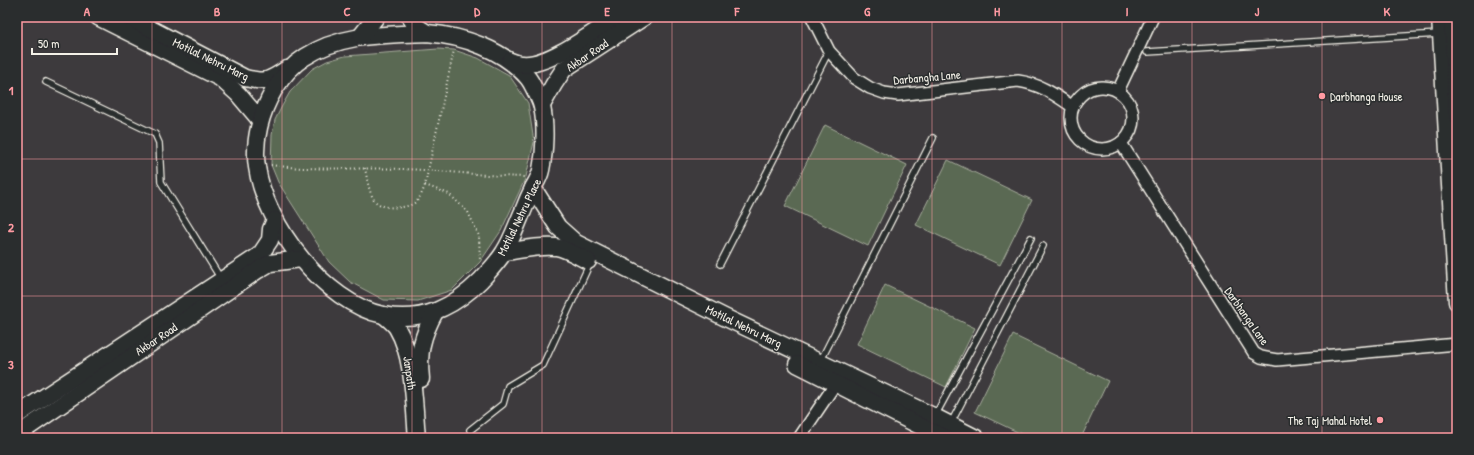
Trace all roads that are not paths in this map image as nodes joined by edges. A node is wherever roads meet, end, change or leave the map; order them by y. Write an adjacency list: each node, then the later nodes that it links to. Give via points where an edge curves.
1 (98, 17): 24 (main road, Motilal Nehru Marg, via 220,78)
2 (128, 17): 17 (main road, Motilal Nehru Marg, via 246,78 260,82 274,78)
3 (376, 17): 13 (main road)
4 (410, 17): 11 (main road, via 416,26)
5 (617, 17): 16 (main road, Akbar Road, via 556,55 538,63 523,65)
6 (644, 17): 21 (main road, Akbar Road, via 564,69)
7 (812, 17): 14 (street, Darbangha Lane)
8 (1153, 17): 20 (street)
9 (1440, 17): 12 (main road)
10 (1452, 17): 18 (main road)
11 (427, 33): 13 (main road, Motilal Nehru Place); 16 (main road, Motilal Nehru Place, via 446,35 480,45)
12 (1441, 34): 15 (lane); 18 (main road)
13 (361, 36): 17 (main road, Motilal Nehru Place, via 323,46)
14 (829, 51): 22 (street, Darbangha Lane, via 854,78 884,93 898,95 1018,81 1043,88); 34 (lane)
15 (1147, 52)
16 (510, 61): 21 (main road, Motilal Nehru Place, via 530,80)
17 (295, 64): 24 (main road, Motilal Nehru Place, via 280,80 268,99)
18 (1452, 70): 23 (main road); 36 (main road)
19 (46, 82): 35 (lane, via 154,134 159,144 161,182)
20 (1118, 91): 22 (street, via 1094,87 1083,92); 26 (street, via 1127,99 1132,110 1133,122 1129,134)
21 (542, 105): 27 (main road, Motilal Nehru Place, via 544,145 541,172)
22 (1073, 107): 26 (street, via 1070,113 1071,126 1076,137 1085,145 1097,149 1110,148)
23 (1457, 115)
24 (260, 120): 28 (main road, Motilal Nehru Place, via 256,142 256,165 260,188)
25 (933, 138): 40 (lane)
26 (1120, 143): 39 (street, Darbhanga Lane, via 1254,353 1261,358 1277,360)
27 (529, 182): 31 (main road, Motilal Nehru Place); 40 (main road, Motilal Nehru Marg, via 558,227 576,243)
28 (275, 220): 32 (main road, Motilal Nehru Place); 35 (main road, Akbar Road, via 270,240 260,255)
29 (1031, 238): 43 (lane)
30 (1043, 246): 45 (lane)
31 (504, 252): 33 (main road, Motilal Nehru Marg, via 555,247 572,252); 37 (main road, Motilal Nehru Place, via 468,293)
32 (301, 259): 38 (main road, Motilal Nehru Place, via 346,299); 46 (main road, Akbar Road, via 270,263 258,270)
33 (590, 262): 40 (main road, Motilal Nehru Marg); 44 (lane, via 542,365 508,386 503,404)
34 (720, 264)
35 (222, 280): 42 (main road, Akbar Road)
36 (1457, 302)
37 (435, 312): 38 (main road, Motilal Nehru Place, via 410,316); 48 (main road, Janpath, via 422,342 419,361)
38 (384, 315): 47 (main road, Janpath, via 396,327 405,346)
39 (1457, 344)
40 (817, 368): 41 (main road, Motilal Nehru Marg); 43 (main road, Motilal Nehru Marg)
41 (836, 383): 43 (main road, Motilal Nehru Marg); 49 (street)
42 (17, 415)
43 (931, 424): 45 (main road, Motilal Nehru Marg)
44 (470, 430)
45 (947, 433): 50 (main road, Motilal Nehru Marg)
46 (17, 435)
47 (417, 438)
48 (428, 438)
49 (799, 438)
50 (976, 438)

